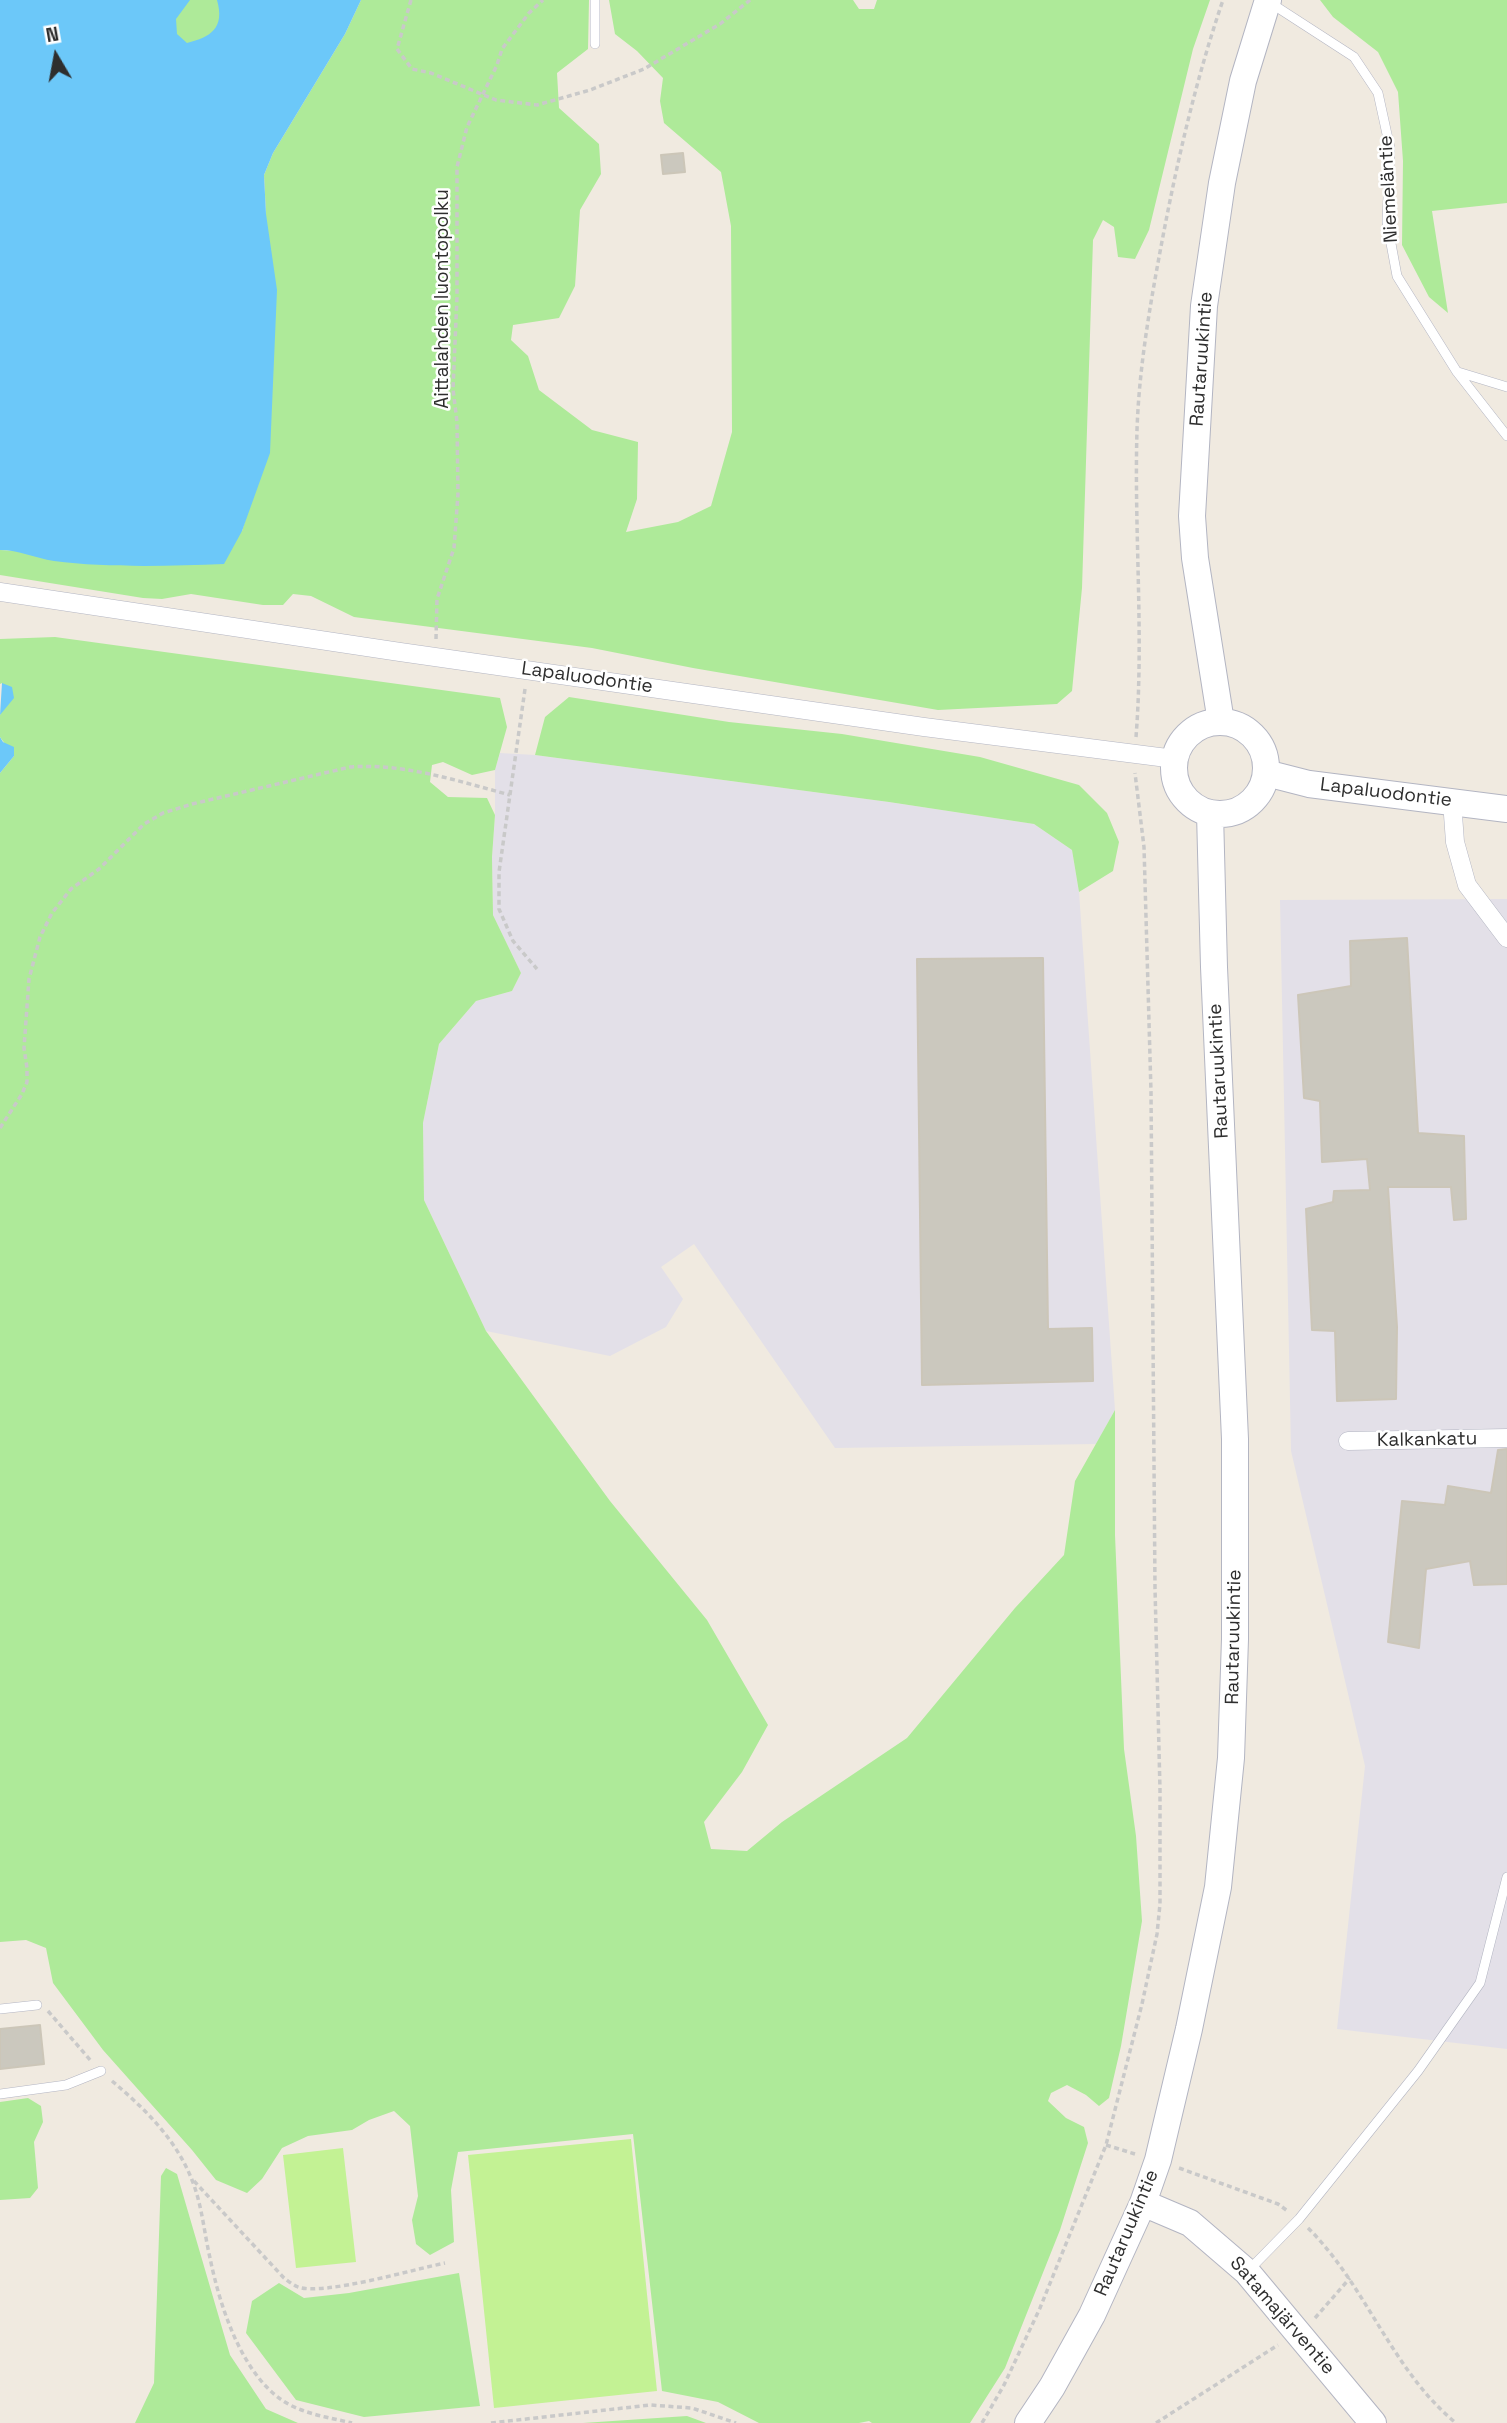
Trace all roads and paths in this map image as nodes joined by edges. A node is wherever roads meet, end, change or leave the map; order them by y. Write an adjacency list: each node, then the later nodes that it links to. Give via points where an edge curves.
1 (411, 0): 8 (path, via 397,49 412,69)
2 (543, 0): 8 (path, Aittalahden luontopolku, via 502,49)
3 (595, 0): 7 (lane)
4 (750, 0): 8 (path, via 720,24 644,68 590,90 537,105 496,100)
5 (1223, 0): 16 (path, via 1191,103 1171,193 1140,378 1136,470 1139,699)
6 (1267, 0): 9 (lane, Niemeläntie, via 1354,57 1378,93 1390,148 1387,222 1396,276); 15 (main road, Rautaruukintie, via 1243,81 1222,183 1203,319 1192,516)
7 (595, 44)
8 (483, 93): 13 (path, Aittalahden luontopolku, via 467,127 457,167 453,389 458,494 454,548 437,599)
9 (1457, 372): 10 (lane); 11 (lane, Niemeläntie)
10 (1507, 387)
11 (1507, 436)
12 (0, 592): 13 (street, Lapaluodontie)
13 (436, 657): 14 (street, Lapaluodontie)
14 (528, 670): 16 (street, Lapaluodontie); 19 (path)
15 (1221, 722): 17 (main road, via 1192,732); 18 (main road, via 1236,725 1254,738 1265,758)
16 (1134, 753): 17 (street, Lapaluodontie); 33 (path, via 1144,847 1151,1092 1160,1905 1142,2004)
17 (1175, 759): 22 (main road, via 1174,773 1182,793)
18 (1266, 773): 20 (main road, Lapaluodontie, via 1309,784); 22 (main road, via 1262,788 1247,805 1225,814)
19 (510, 795): 24 (path, via 499,872 499,909 513,941); 25 (path, via 376,765 351,766 191,804 144,824 71,890 40,937 29,978 24,1048 27,1082)
20 (1452, 801): 21 (main road, Lapaluodontie); 23 (street, via 1455,842 1467,885)
21 (1507, 809)
22 (1210, 813): 34 (main road, Rautaruukintie, via 1235,1439 1231,1758 1218,1887)
23 (1507, 937)
24 (537, 969)
25 (0, 1128)
26 (1507, 1438): 27 (street, Kalkankatu)
27 (1348, 1441)
28 (1507, 1877): 37 (lane, via 1480,1983 1418,2071)
29 (37, 2005): 30 (lane); 31 (path, via 47,2010)
30 (0, 2009)
31 (101, 2071): 32 (lane, via 66,2085); 35 (path, via 148,2113)
32 (0, 2094)
33 (1105, 2145): 34 (path); 46 (path, via 1040,2308)
34 (1158, 2160): 36 (main road, Rautaruukintie); 37 (path, via 1278,2204)
35 (192, 2178): 38 (path, via 284,2278 298,2287 344,2285); 43 (path, via 225,2312 248,2362 288,2404)
36 (1143, 2203): 39 (main road, Satamajärventie, via 1190,2223); 47 (main road, Rautaruukintie, via 1092,2315)
37 (1299, 2219): 39 (lane); 40 (path, via 1328,2247)
38 (445, 2263)
39 (1247, 2272): 49 (main road, Satamajärventie)
40 (1350, 2278): 41 (path); 50 (path, via 1397,2353 1440,2410)
41 (1314, 2320)
42 (1278, 2345): 48 (path)
43 (352, 2423)
44 (491, 2423): 45 (path, via 650,2405 692,2408)
45 (736, 2423)
46 (982, 2423)
47 (1028, 2423)
48 (1156, 2423)
49 (1373, 2423)
50 (1456, 2423)

